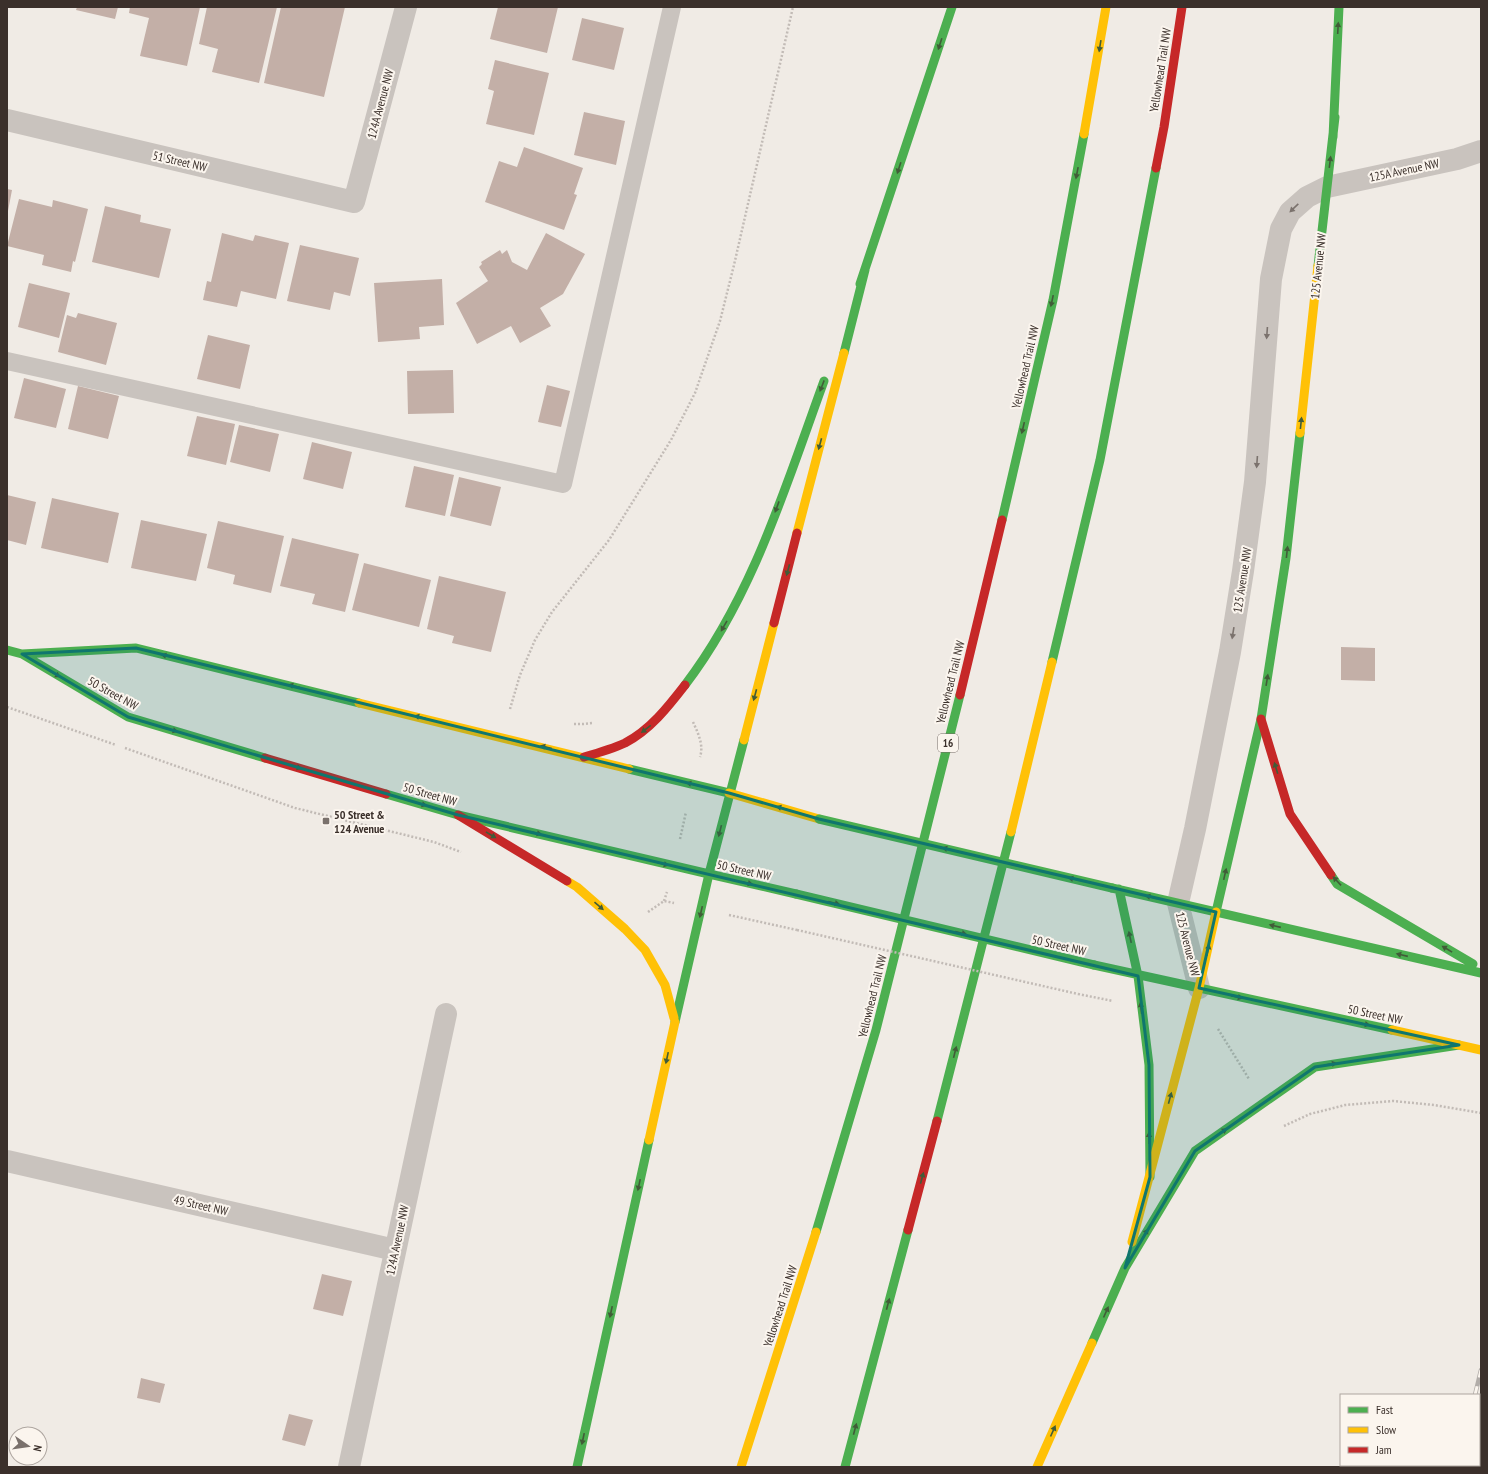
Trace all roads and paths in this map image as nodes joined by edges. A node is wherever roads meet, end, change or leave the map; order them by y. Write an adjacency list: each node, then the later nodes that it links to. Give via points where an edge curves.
1 (406, 7): 13 (street, 124A Avenue NW)
2 (672, 7): 16 (lane, via 563,484)
3 (793, 7): 21 (path, via 722,314 695,393 671,440 609,540 552,612 535,640 520,675)
4 (952, 7): 14 (main road, one-way to 14)
5 (1106, 7): 48 (main road, Yellowhead Trail NW / 16, one-way to 48, via 1053,300 955,715 876,1030 816,1233)
6 (1182, 7): 49 (main road, Yellowhead Trail NW, one-way to 6, via 1015,816 1100,460 1164,127)
7 (1339, 7): 10 (main road, one-way to 7)
8 (1348, 22): 10 (main road)
9 (7, 120): 13 (street, 51 Street NW)
10 (1333, 137): 12 (main road, 125 Avenue NW, one-way to 10)
11 (1481, 151): 12 (street, 125A Avenue NW, via 1457,159)
12 (1327, 187): 22 (main road, 125 Avenue NW, one-way to 12, via 1286,558); 29 (street, 125 Avenue NW, one-way to 29, via 1307,196 1290,212 1281,229 1277,248 1271,279 1255,482 1242,579 1229,660)
13 (354, 202)
14 (865, 270): 15 (main road); 24 (main road, one-way to 24)
15 (835, 350)
16 (7, 361)
17 (827, 372): 23 (main road, one-way to 23, via 752,570 705,659 674,701 653,723 633,739)
18 (7, 650): 19 (main road, 50 Street NW)
19 (22, 654): 23 (main road, 50 Street NW, one-way to 19, via 136,648); 25 (main road, 50 Street NW, one-way to 25, via 128,717)
20 (7, 708): 26 (path, via 295,808 434,842)
21 (510, 711)
22 (1261, 719): 31 (main road, 125 Avenue NW, one-way to 22); 33 (main road, one-way to 22, via 1337,884 1290,814)
23 (584, 757): 24 (main road, 50 Street NW, one-way to 23)
24 (730, 793): 27 (main road, one-way to 27); 28 (main road, 50 Street NW, one-way to 24, bridge, via 819,819)
25 (458, 815): 27 (main road, 50 Street NW, one-way to 27); 32 (main road, one-way to 32, via 577,887)
26 (467, 854)
27 (709, 874): 30 (main road); 35 (main road, 50 Street NW, one-way to 35, bridge)
28 (1116, 888): 29 (main road, 50 Street NW, one-way to 28); 35 (main road, one-way to 28)
29 (1178, 904): 31 (main road, 50 Street NW); 36 (street, 125 Avenue NW)
30 (702, 909): 32 (path, via 664,901); 37 (path, bridge); 39 (main road, one-way to 39)
31 (1216, 912): 34 (main road, 50 Street NW, one-way to 31); 36 (main road, 125 Avenue NW, one-way to 31)
32 (625, 929): 39 (main road, via 645,950 665,985)
33 (1481, 969)
34 (1481, 973)
35 (1138, 976): 36 (main road, 50 Street NW); 43 (main road, one-way to 35, via 1148,1065)
36 (1199, 988): 40 (main road, 50 Street NW, one-way to 40); 43 (main road, 125 Avenue NW, one-way to 36)
37 (1078, 994)
38 (446, 1014): 44 (street, 124A Avenue NW)
39 (675, 1020): 47 (main road, one-way to 47)
40 (1460, 1045): 41 (main road, 50 Street NW); 45 (main road, one-way to 40, via 1195,1151 1315,1067)
41 (1481, 1050)
42 (7, 1161): 44 (street, 49 Street NW)
43 (1150, 1177): 45 (main road, 125 Avenue NW)
44 (395, 1250): 46 (street, 124A Avenue NW)
45 (1125, 1268): 50 (main road, one-way to 45)
46 (349, 1467)
47 (577, 1467)
48 (741, 1467)
49 (845, 1467)
50 (1037, 1467)

